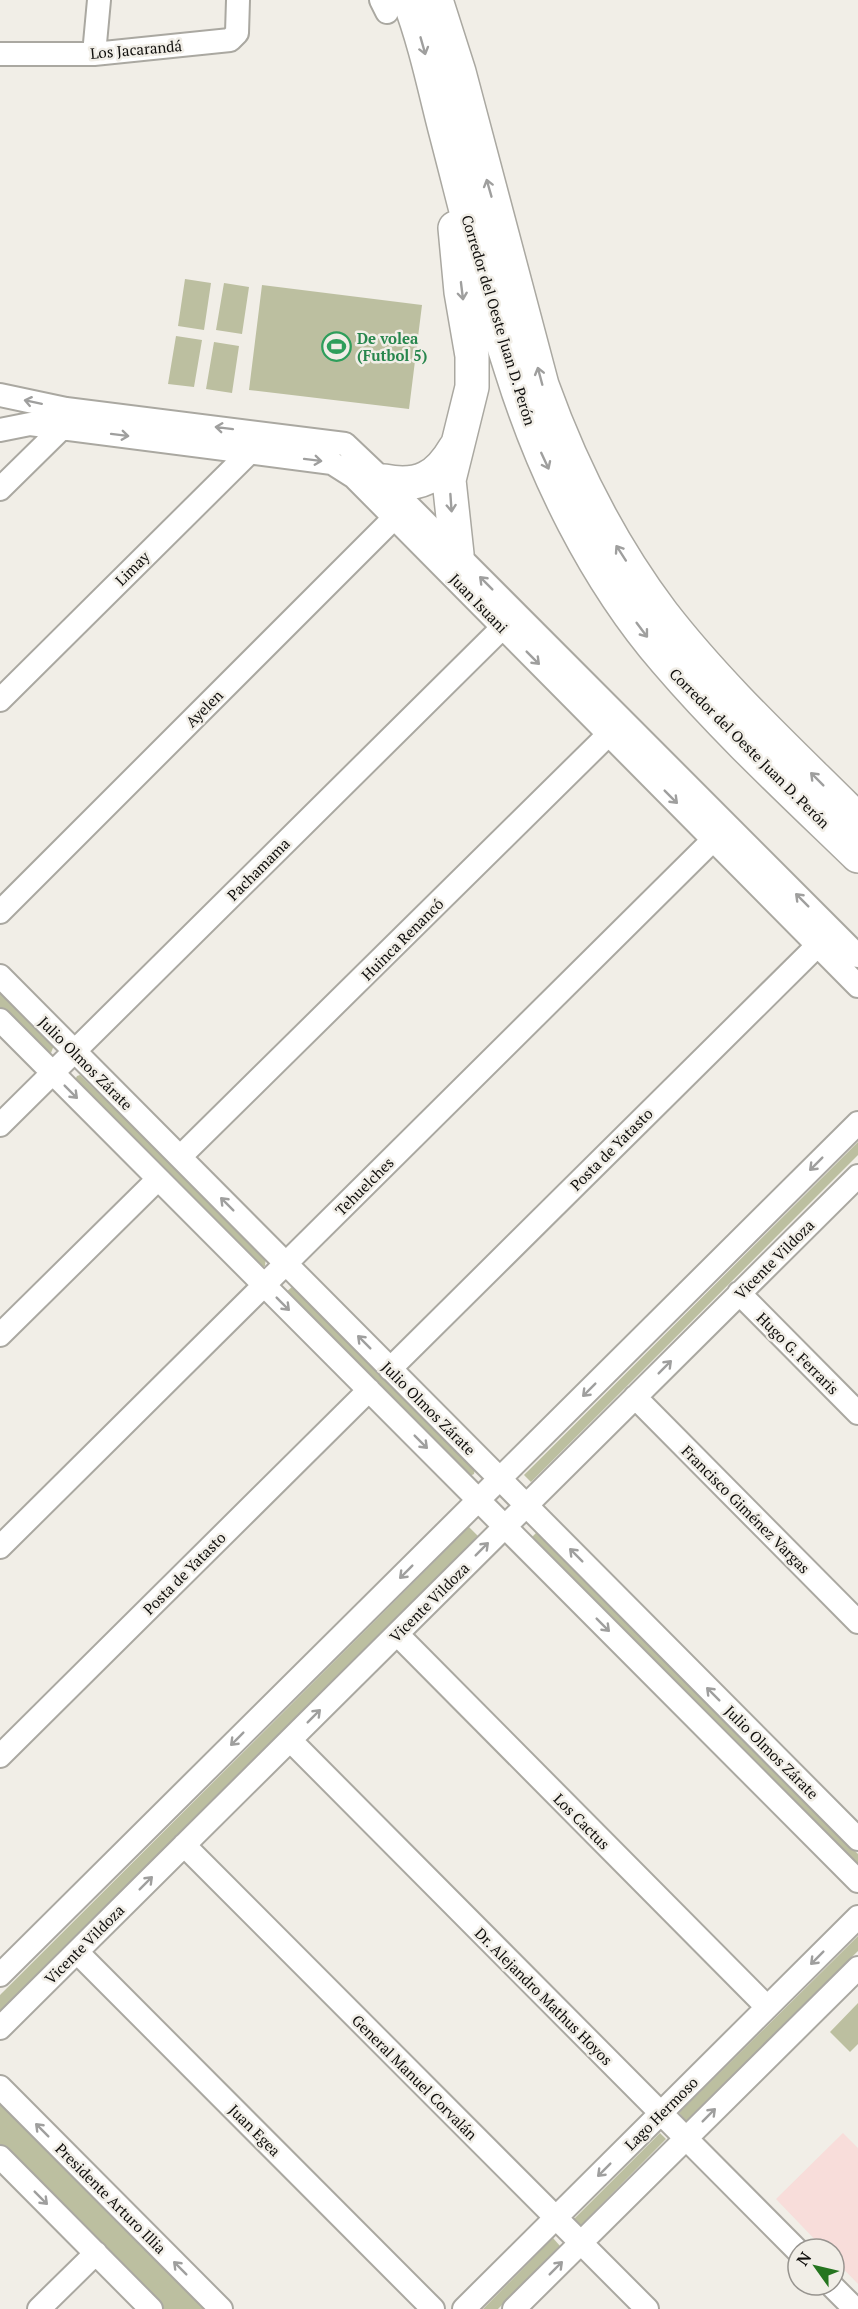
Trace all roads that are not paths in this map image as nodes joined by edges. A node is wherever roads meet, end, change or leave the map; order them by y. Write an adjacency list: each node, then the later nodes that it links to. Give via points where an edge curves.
1 (99, 0): 5 (street)
2 (238, 0): 5 (street, Los Jacarandá, via 237,33 231,40)
3 (411, 4): 6 (highway, Corredor del Oeste Juan D. Perón)
4 (0, 54): 5 (street, Los Jacarandá)
5 (94, 54)
6 (446, 78): 7 (highway, Corredor del Oeste Juan D. Perón); 21 (highway, Corredor del Oeste Juan D. Perón, one-way to 6, via 702,662 661,612 612,539 558,429 542,385 472,129)
7 (445, 128): 11 (highway, one-way to 11, via 461,292 472,356 471,387); 23 (highway, Corredor del Oeste Juan D. Perón, one-way to 23, via 510,369 536,442 568,512 612,587 664,660)
8 (0, 394): 9 (street, Juan Isuani, one-way to 8)
9 (64, 418): 10 (street, Juan Isuani); 12 (street, Juan Isuani); 14 (street)
10 (0, 430)
11 (459, 441): 13 (highway, via 445,465 429,478 411,483); 16 (highway, one-way to 16, via 449,480)
12 (253, 442): 13 (street, Juan Isuani, via 345,444); 15 (street, Juan Isuani, one-way to 15, via 332,463); 19 (street, Limay)
13 (384, 480): 15 (street, Juan Isuani)
14 (0, 489)
15 (401, 511): 16 (street, Juan Isuani); 17 (street, Juan Isuani); 24 (street, Ayelen)
16 (457, 554): 17 (street); 18 (street, Juan Isuani, one-way to 16)
17 (465, 589): 18 (street, Juan Isuani)
18 (510, 621): 20 (street, Juan Isuani); 30 (street, Pachamama)
19 (0, 700)
20 (616, 727): 22 (street, Juan Isuani); 34 (street, Huinca Renancó)
21 (858, 820)
22 (720, 832): 25 (street, Juan Isuani); 37 (street, Tehuelches)
23 (858, 856)
24 (0, 912)
25 (825, 938): 26 (street, Juan Isuani); 28 (street, Juan Isuani); 41 (street, Posta de Yatasto)
26 (858, 956)
27 (0, 976): 30 (street, Julio Olmos Zárate)
28 (858, 986)
29 (0, 1020): 31 (street, Julio Olmos Zárate)
30 (74, 1052): 31 (street, Pachamama); 34 (street, Julio Olmos Zárate)
31 (52, 1073): 33 (street, Pachamama); 35 (street, Julio Olmos Zárate, one-way to 35)
32 (858, 1123): 45 (street, one-way to 45)
33 (0, 1125)
34 (180, 1157): 37 (street, Julio Olmos Zárate, one-way to 34)
35 (158, 1179): 38 (street, Julio Olmos Zárate); 40 (street)
36 (854, 1187): 39 (street, Vicente Vildoza)
37 (285, 1264): 38 (street, Tehuelches); 41 (street, Julio Olmos Zárate, one-way to 37)
38 (264, 1285): 42 (street, Julio Olmos Zárate, one-way to 42); 49 (street, Tehuelches)
39 (739, 1293): 43 (street, Vicente Vildoza, one-way to 39); 44 (street, Hugo G. Ferraris)
40 (0, 1335)
41 (390, 1369): 45 (street, Julio Olmos Zárate)
42 (369, 1390): 46 (street, Julio Olmos Zárate, one-way to 46); 53 (street, Posta de Yatasto)
43 (634, 1397): 47 (street, Vicente Vildoza); 50 (street, Francisco Giménez Vargas)
44 (858, 1413)
45 (500, 1479): 46 (street); 47 (street, Julio Olmos Zárate)
46 (478, 1500): 48 (street, Julio Olmos Zárate); 60 (street, one-way to 60)
47 (526, 1505): 48 (street, Vicente Vildoza); 54 (street, Julio Olmos Zárate, one-way to 47)
48 (505, 1526): 51 (street, Vicente Vildoza, one-way to 48); 56 (street, Julio Olmos Zárate, one-way to 56)
49 (0, 1547)
50 (858, 1622)
51 (397, 1634): 52 (street, Vicente Vildoza, one-way to 51); 61 (street, Los Cactus)
52 (290, 1740): 55 (street, Vicente Vildoza); 64 (street, Dr. Alejandro Mathus Hoyos)
53 (0, 1756)
54 (858, 1839)
55 (184, 1845): 58 (street, Vicente Vildoza, one-way to 55); 67 (street, General Manuel Corvalán)
56 (858, 1881)
57 (858, 1917): 61 (street, Lago Hermoso, one-way to 61)
58 (77, 1952): 62 (street, Vicente Vildoza); 75 (street, Juan Egea)
59 (858, 1968): 65 (street, one-way to 59)
60 (0, 1974)
61 (767, 2007): 64 (street, Lago Hermoso)
62 (0, 2028)
63 (0, 2087): 74 (street, Presidente Arturo Illia, one-way to 63)
64 (661, 2113): 65 (street, Dr. Alejandro Mathus Hoyos); 67 (street, Lago Hermoso, one-way to 67)
65 (686, 2138): 68 (street, Dr. Alejandro Mathus Hoyos); 69 (street)
66 (0, 2157): 70 (street, one-way to 70)
67 (555, 2218): 69 (street, General Manuel Corvalán); 76 (street, Lago Hermoso)
68 (786, 2239)
69 (581, 2243): 77 (street, one-way to 69); 78 (street, General Manuel Corvalán)
70 (96, 2253): 72 (street); 73 (street)
71 (843, 2297): 79 (street)
72 (39, 2309)
73 (151, 2309)
74 (221, 2309)
75 (433, 2309)
76 (464, 2309)
77 (514, 2309)
78 (647, 2309)
79 (855, 2309)

